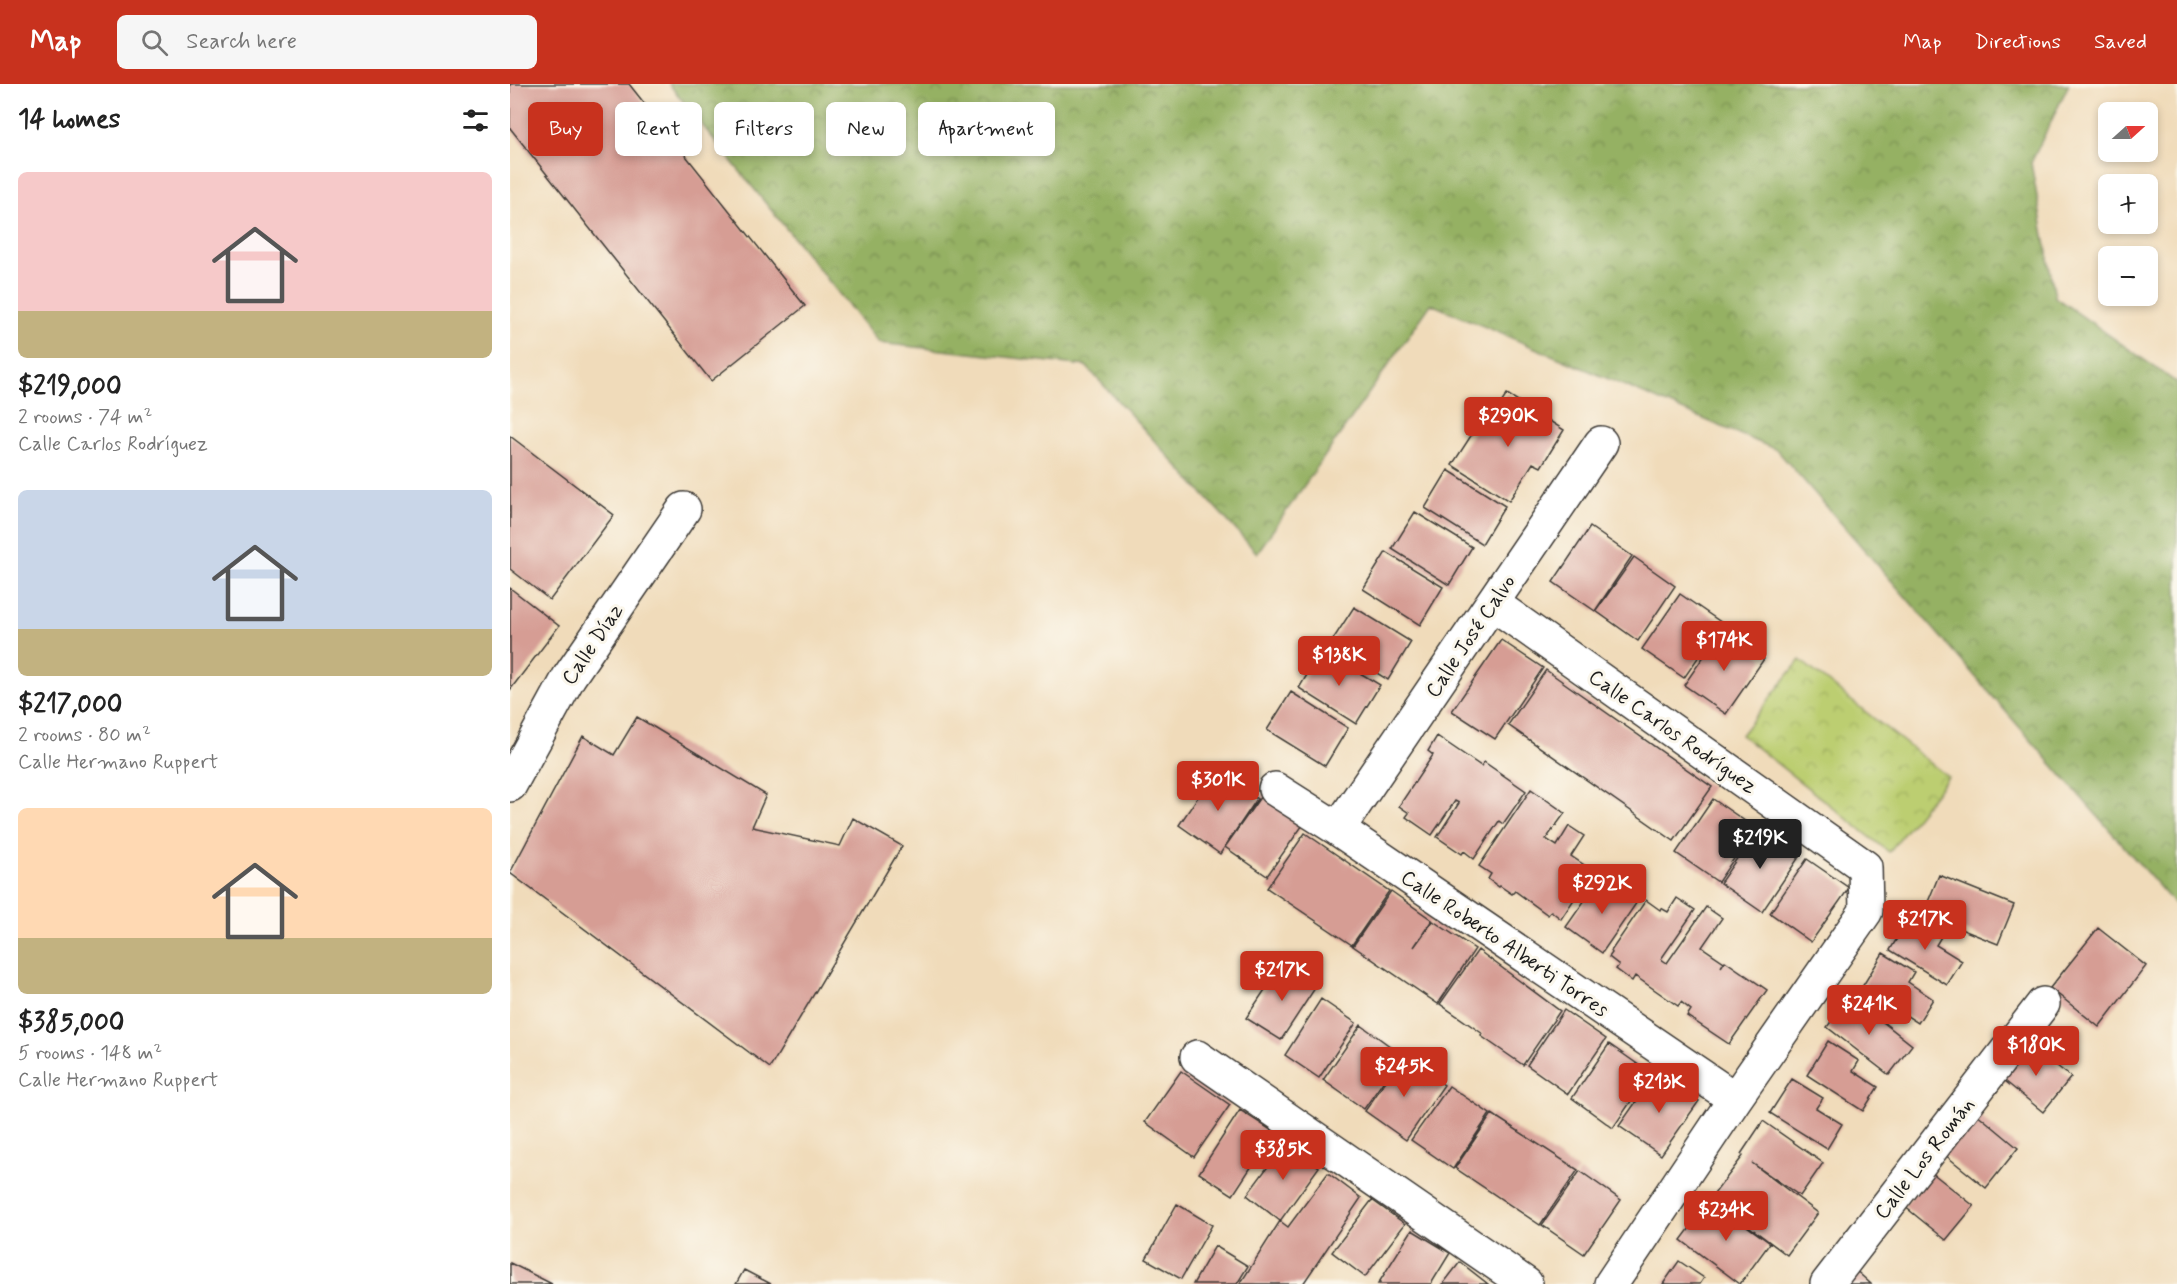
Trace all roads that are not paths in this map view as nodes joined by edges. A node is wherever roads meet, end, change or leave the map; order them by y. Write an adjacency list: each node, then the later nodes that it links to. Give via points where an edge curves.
1 (1601, 443): 3 (street, Calle José Calvo)
2 (684, 509): 4 (street, Calle Díaz, via 568,677)
3 (1492, 603): 6 (street, Calle José Calvo); 9 (street, Calle Carlos Rodríguez, via 1865,867 1866,911)
4 (510, 785)
5 (1275, 789): 6 (street, Calle Roberto Alberti Torres)
6 (1338, 829): 9 (street, Calle Roberto Alberti Torres)
7 (2043, 1004): 12 (street, Calle Los Román)
8 (1197, 1057): 10 (street)
9 (1735, 1099): 11 (street)
10 (1526, 1284)
11 (1611, 1284)
12 (1827, 1284)

